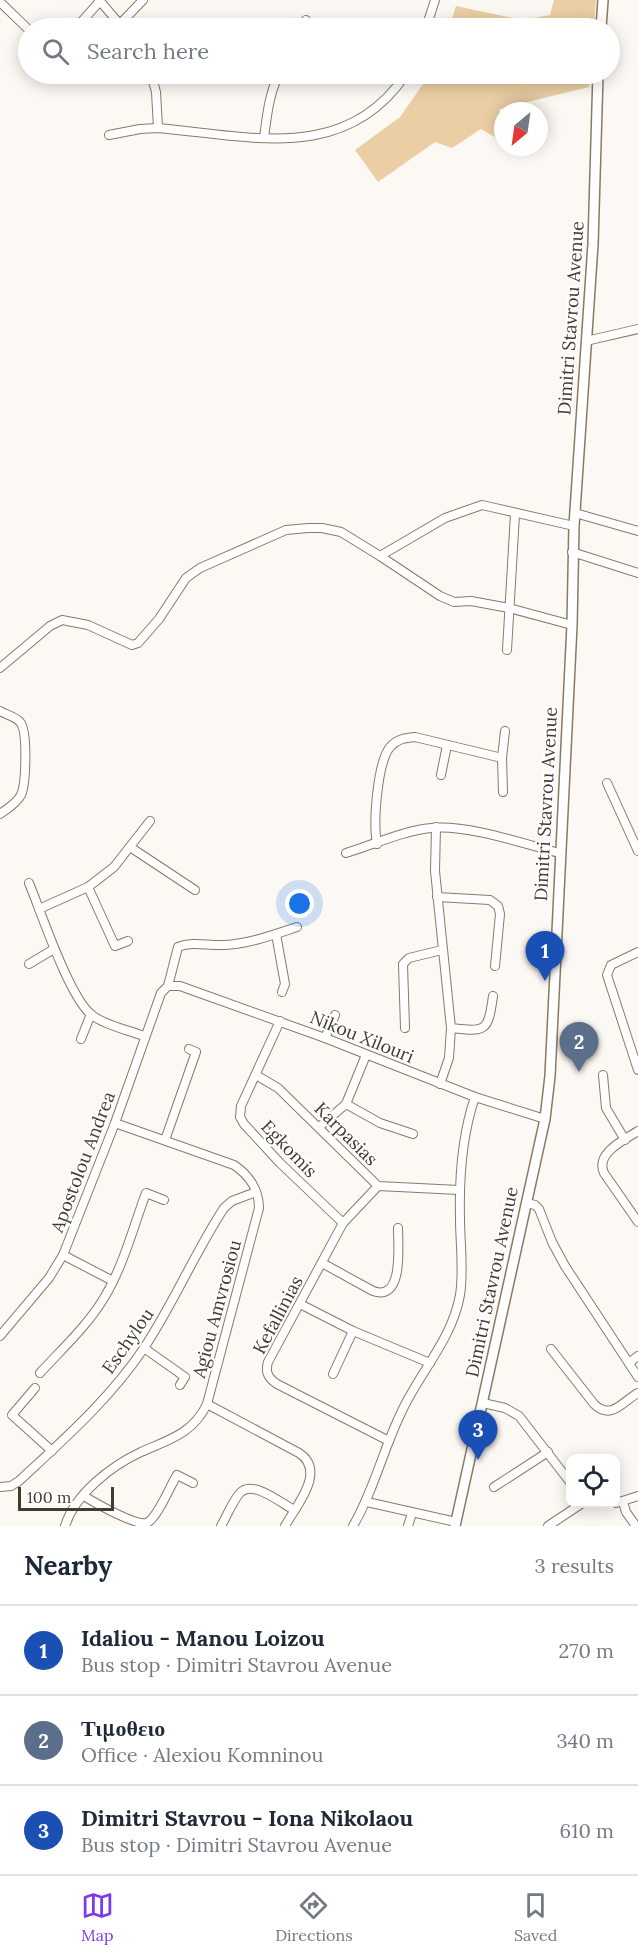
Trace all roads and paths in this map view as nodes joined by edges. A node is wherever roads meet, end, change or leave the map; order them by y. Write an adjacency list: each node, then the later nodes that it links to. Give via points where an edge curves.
1 (143, 0): 8 (street)
2 (435, 0): 9 (street)
3 (603, 0): 10 (main road)
4 (99, 1): 6 (street); 7 (street)
5 (0, 2): 11 (street)
6 (85, 18)
7 (115, 18)
8 (128, 18)
9 (429, 18)
10 (602, 18)
11 (18, 19)
12 (154, 84): 16 (street)
13 (274, 84): 18 (street)
14 (397, 84): 18 (street, via 380,104 339,129 305,138)
15 (598, 84): 20 (main road, Dimitri Stavrou Avenue)
16 (158, 128): 17 (street); 18 (street)
17 (109, 135)
18 (264, 138)
19 (638, 328): 20 (street)
20 (586, 341): 21 (main road, Dimitri Stavrou Avenue)
21 (575, 513): 23 (main road, Dimitri Stavrou Avenue); 24 (street)
22 (514, 514): 23 (street); 26 (street, via 482,505 445,518); 28 (street)
23 (574, 526): 25 (main road, Dimitri Stavrou Avenue)
24 (638, 531)
25 (572, 552): 27 (street); 29 (main road, Dimitri Stavrou Avenue)
26 (380, 556): 28 (street, via 454,602); 31 (street, via 341,532 322,528 286,530 186,578 138,643 132,645 88,625 62,620)
27 (638, 573)
28 (509, 608): 29 (street); 30 (street)
29 (572, 625): 46 (main road, Dimitri Stavrou Avenue)
30 (507, 650)
31 (0, 668)
32 (0, 711): 39 (street, via 23,724 26,754 21,795)
33 (505, 731): 35 (street)
34 (447, 745): 35 (street); 36 (street); 42 (street, via 415,737 395,742 389,749 375,811)
35 (502, 758): 38 (street)
36 (441, 775)
37 (607, 783): 44 (street)
38 (502, 792)
39 (0, 814)
40 (150, 821): 43 (street)
41 (435, 827): 42 (street); 46 (street, via 464,829); 50 (street)
42 (377, 844): 45 (street)
43 (130, 847): 48 (street, via 114,867); 49 (street)
44 (638, 850)
45 (346, 853)
46 (560, 853): 79 (main road, Dimitri Stavrou Avenue)
47 (28, 883): 51 (street)
48 (88, 886): 51 (street); 54 (street, via 116,946)
49 (195, 890)
50 (437, 897): 56 (street); 59 (street, via 497,904 500,914)
51 (39, 909): 55 (street)
52 (297, 927): 53 (street)
53 (276, 934): 60 (street, Apostolou Andrea, via 225,945 188,943 178,947); 61 (street, via 285,984)
54 (128, 940)
55 (54, 949): 58 (street); 63 (street, via 79,999)
56 (442, 950): 66 (street, via 410,958 403,964); 67 (street)
57 (638, 952): 73 (street, via 611,965 607,975)
58 (29, 964)
59 (495, 966)
60 (168, 986): 65 (street, Nikou Xilouri, via 180,986); 68 (street, Apostolou Andrea, via 160,993)
61 (282, 992)
62 (493, 996): 67 (street, via 490,1017 482,1028)
63 (91, 1014): 68 (street); 70 (street)
64 (335, 1015): 69 (street)
65 (280, 1021): 69 (street, Nikou Xilouri); 74 (street, Egkomis)
66 (405, 1028)
67 (451, 1028): 76 (street, via 449,1058)
68 (144, 1036): 80 (street, Apostolou Andrea)
69 (325, 1038): 72 (street, Nikou Xilouri)
70 (81, 1039)
71 (189, 1049): 84 (street, via 196,1052)
72 (366, 1055): 76 (street, Nikou Xilouri); 78 (street)
73 (638, 1070)
74 (256, 1075): 81 (street, Karpasias); 92 (street, Egkomis, via 241,1106 242,1121)
75 (603, 1076): 85 (street, via 606,1108)
76 (440, 1083): 77 (street, Nikou Xilouri)
77 (475, 1097): 79 (street, Nikou Xilouri); 87 (street, via 467,1125)
78 (346, 1104): 81 (street); 83 (street, via 380,1123)
79 (545, 1119): 90 (main road, Dimitri Stavrou Avenue)
80 (115, 1123): 84 (street); 94 (street, Apostolou Andrea)
81 (320, 1127): 86 (street, Karpasias)
82 (638, 1131): 85 (street)
83 (413, 1134)
84 (165, 1140): 88 (street, via 234,1165 249,1178)
85 (625, 1140): 91 (street, via 606,1154 602,1168)
86 (378, 1186): 87 (street, Karpasias); 92 (street, Kefallinias)
87 (459, 1190): 103 (street, via 460,1295 451,1326)
88 (256, 1192): 100 (street, Eschylou, via 224,1208); 112 (street, Agiou Amvrosiou, via 256,1220)
89 (164, 1200): 96 (street, via 146,1193)
90 (527, 1203): 104 (street, via 539,1209 565,1266); 111 (main road, Dimitri Stavrou Avenue)
91 (638, 1222)
92 (343, 1223): 95 (street, Kefallinias)
93 (398, 1228): 95 (street, via 396,1278 387,1291 373,1291)
94 (63, 1255): 96 (street); 99 (street, Apostolou Andrea, via 44,1285)
95 (322, 1263): 97 (street, Kefallinias)
96 (113, 1281): 105 (street, via 95,1311)
97 (300, 1304): 98 (street); 113 (street, Kefallinias, via 268,1362 268,1377)
98 (353, 1331): 103 (street); 106 (street)
99 (0, 1336)
100 (144, 1348): 108 (street, via 185,1377); 114 (street, Eschylou, via 105,1398)
101 (551, 1349): 110 (street, via 602,1410 615,1410)
102 (638, 1356): 104 (street)
103 (430, 1363): 113 (street, via 405,1403)
104 (629, 1363): 107 (street)
105 (40, 1373)
106 (333, 1374)
107 (638, 1377)
108 (180, 1385)
109 (35, 1388): 114 (street, via 12,1415)
110 (638, 1393)
111 (483, 1403): 115 (street, via 516,1413); 128 (main road, Dimitri Stavrou Avenue)
112 (207, 1404): 120 (street, Agiou Amvrosiou, via 188,1430 119,1465); 126 (street, via 306,1459 311,1478)
113 (389, 1442): 122 (street)
114 (52, 1451): 119 (street, Eschylou, via 16,1484)
115 (548, 1452): 116 (street); 118 (street)
116 (566, 1477)
117 (193, 1483): 120 (street, via 177,1475 153,1518 142,1525)
118 (494, 1486)
119 (0, 1487)
120 (84, 1496): 129 (street, Agiou Amvrosiou)
121 (638, 1496): 123 (street)
122 (367, 1502): 127 (street); 132 (street)
123 (620, 1502)
124 (620, 1503): 135 (street)
125 (574, 1508): 134 (street)
126 (294, 1510): 130 (street, via 257,1489 247,1488 239,1494); 131 (street)
127 (412, 1513): 128 (street); 133 (street)
128 (455, 1524)
129 (65, 1526)
130 (221, 1526)
131 (285, 1526)
132 (353, 1526)
133 (408, 1526)
134 (548, 1526)
135 (636, 1526)

